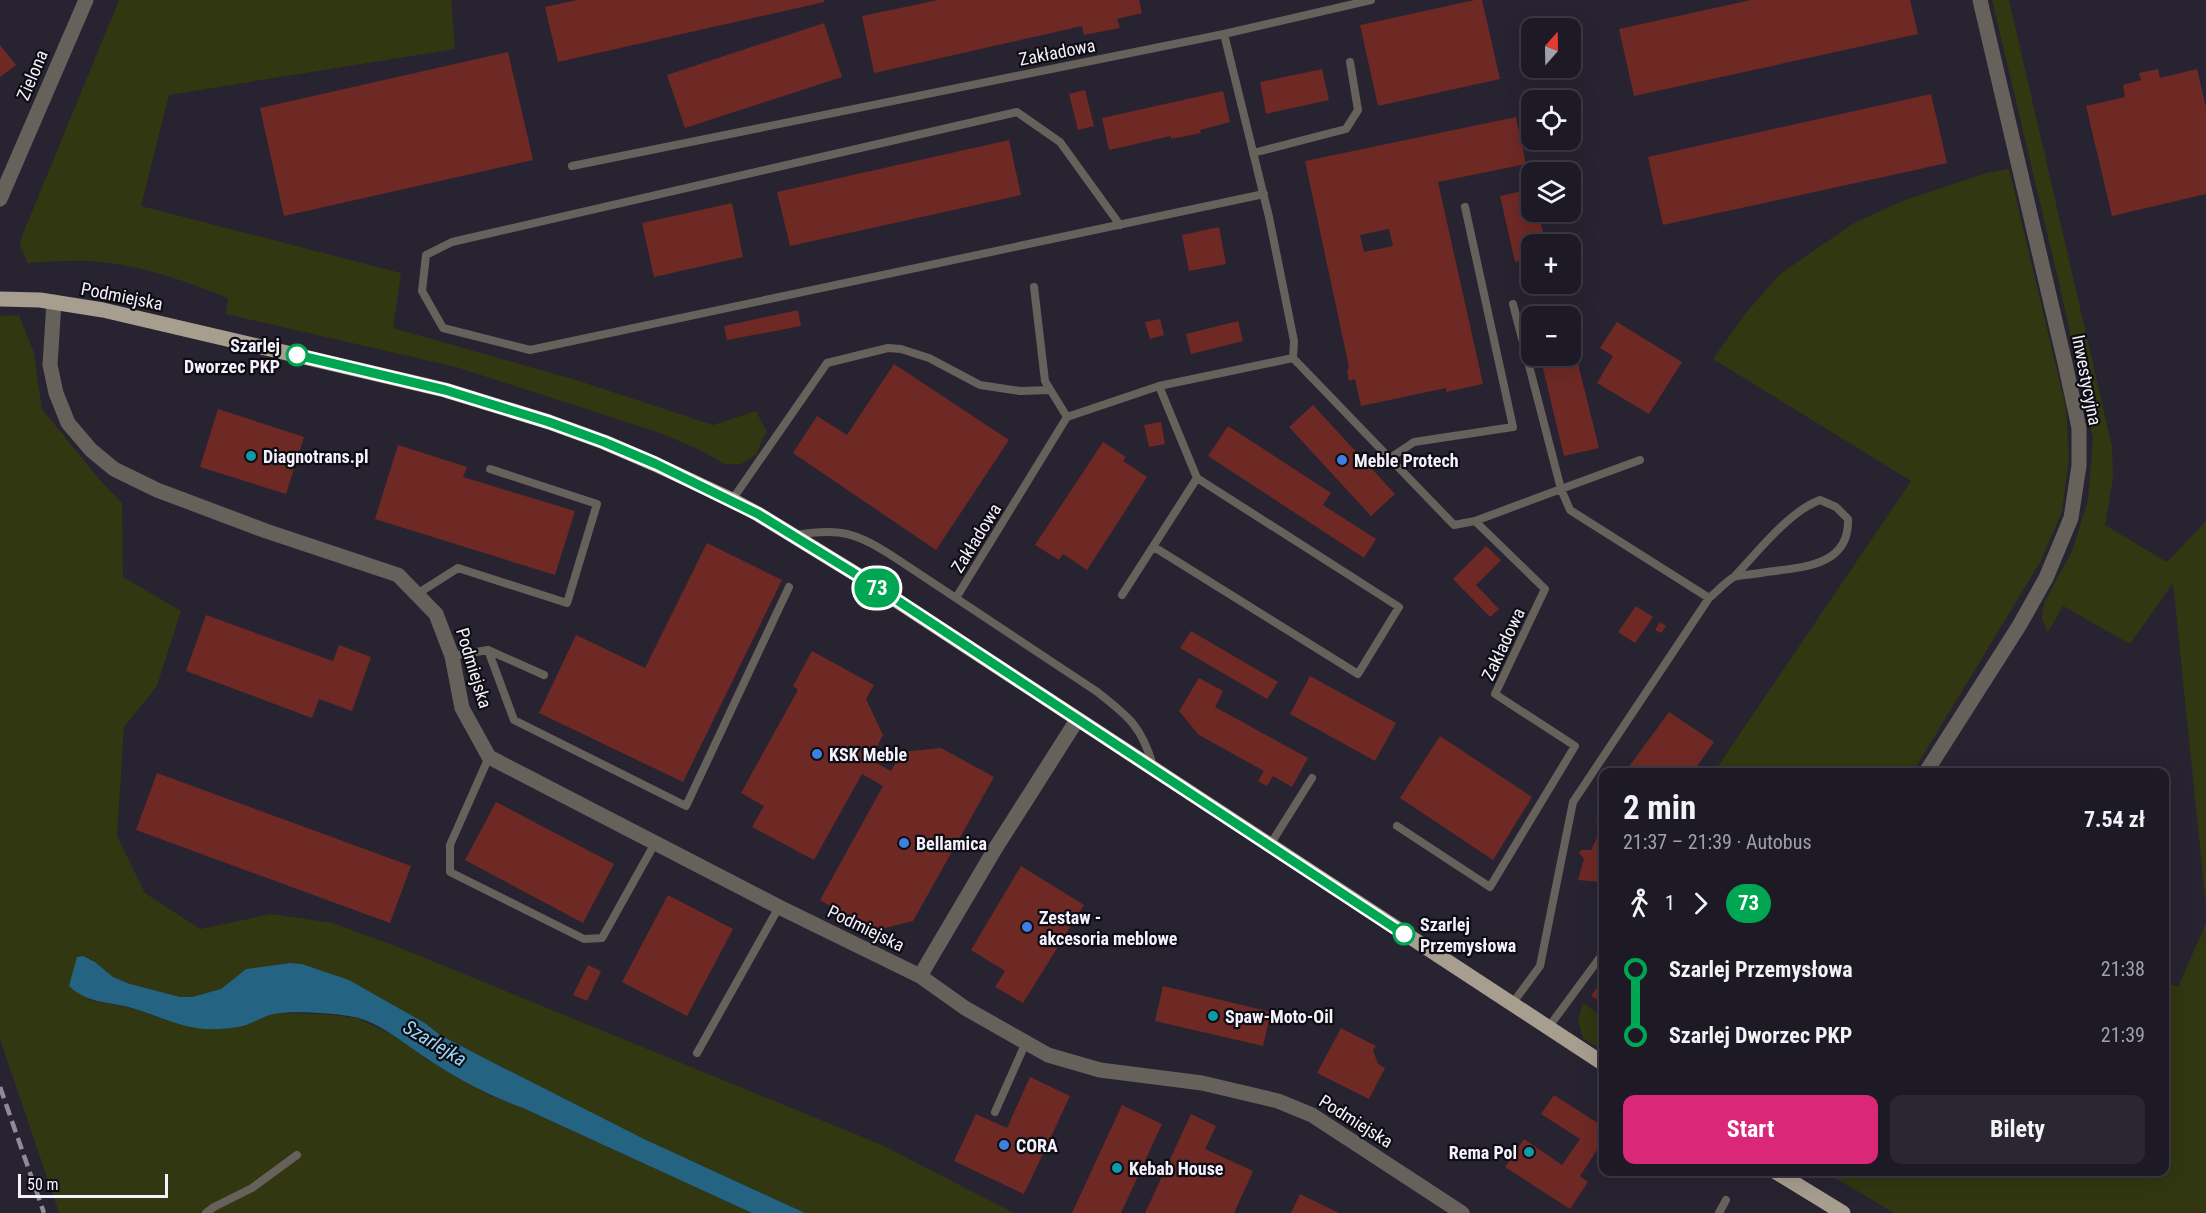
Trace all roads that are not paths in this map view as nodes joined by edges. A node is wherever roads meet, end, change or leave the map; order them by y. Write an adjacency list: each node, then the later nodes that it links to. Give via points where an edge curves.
1 (86, 0): 9 (street, Zielona)
2 (1371, 0): 4 (lane, Zakładowa)
3 (1980, 0): 40 (street, Inwestycyjna, via 2065,363 2079,429 2079,466 2071,518 2046,578)
4 (1224, 34): 6 (lane); 7 (lane, Zakładowa)
5 (1350, 62): 6 (lane, via 1358,110 1346,129)
6 (1253, 153): 8 (lane)
7 (572, 166)
8 (1264, 194): 11 (lane); 16 (lane, via 1294,341)
9 (0, 199)
10 (1465, 207): 20 (lane, via 1513,427 1414,442)
11 (1120, 225): 11 (lane, via 530,350 443,328 422,291 426,255 452,242 1017,112 1060,142)
12 (1035, 287): 18 (lane, via 1045,381)
13 (0, 299): 14 (main road, Podmiejska)
14 (54, 302): 25 (main road, Podmiejska, via 445,390 604,442); 31 (street, Podmiejska, via 50,365 56,393 68,423 114,469 157,490 398,575)
15 (1513, 304): 24 (lane)
16 (1293, 358): 17 (lane); 20 (lane)
17 (1159, 386): 19 (lane); 23 (lane)
18 (1050, 390): 19 (lane); 25 (lane, via 1020,391 980,385 929,358 888,348 827,363)
19 (1067, 417): 33 (lane, Zakładowa)
20 (1389, 458): 26 (lane, via 1454,525)
21 (1640, 460): 24 (lane)
22 (490, 469): 31 (lane, via 597,504 567,603 458,568)
23 (1197, 478): 28 (lane); 28 (lane, via 1399,607 1358,674)
24 (1561, 489): 26 (lane); 34 (lane, via 1570,510)
25 (732, 501): 27 (main road, Podmiejska)
26 (1475, 521): 43 (lane, Zakładowa, via 1545,589 1496,694 1575,746 1490,887)
27 (793, 535): 33 (lane, via 834,531 868,540); 38 (main road, Podmiejska)
28 (1154, 547): 32 (lane)
29 (1734, 577): 29 (lane, via 1824,562 1839,550 1848,533 1848,519 1836,507 1820,500 1808,505 1795,513); 34 (lane)
30 (789, 587): 35 (lane, via 686,806 514,720)
31 (417, 594): 36 (street, Podmiejska, via 436,614)
32 (1122, 595)
33 (956, 598): 41 (lane, via 1118,708 1142,733)
34 (1709, 598): 49 (lane, via 1573,802 1540,966)
35 (488, 650): 36 (lane); 37 (lane)
36 (452, 656): 39 (street, Podmiejska, via 462,708)
37 (544, 675)
38 (1077, 720): 41 (main road, Podmiejska); 48 (street, via 994,849)
39 (489, 757): 44 (street, Podmiejska); 44 (lane, via 450,845 450,872 584,939 602,938)
40 (1929, 768)
41 (1155, 770): 45 (main road, Podmiejska)
42 (1312, 778): 45 (lane)
43 (1397, 826)
44 (655, 843): 46 (street, Podmiejska)
45 (1270, 845): 49 (main road, Podmiejska)
46 (779, 907): 48 (street, Podmiejska); 52 (lane)
47 (1599, 959): 50 (lane)
48 (920, 976): 51 (street, Podmiejska, via 965,1008)
49 (1512, 1004): 50 (main road, Podmiejska)
50 (1548, 1028): 53 (main road, Podmiejska)
51 (1026, 1042): 54 (lane); 59 (street, Podmiejska, via 1048,1055 1100,1070 1202,1083 1278,1101 1312,1114)
52 (697, 1053)
53 (1599, 1061)
54 (995, 1112)
55 (297, 1155): 58 (lane, via 252,1188)
56 (1783, 1176): 61 (main road)
57 (1726, 1200): 60 (lane)
58 (206, 1213)
59 (1462, 1213)
60 (1719, 1213)
61 (1844, 1213)

